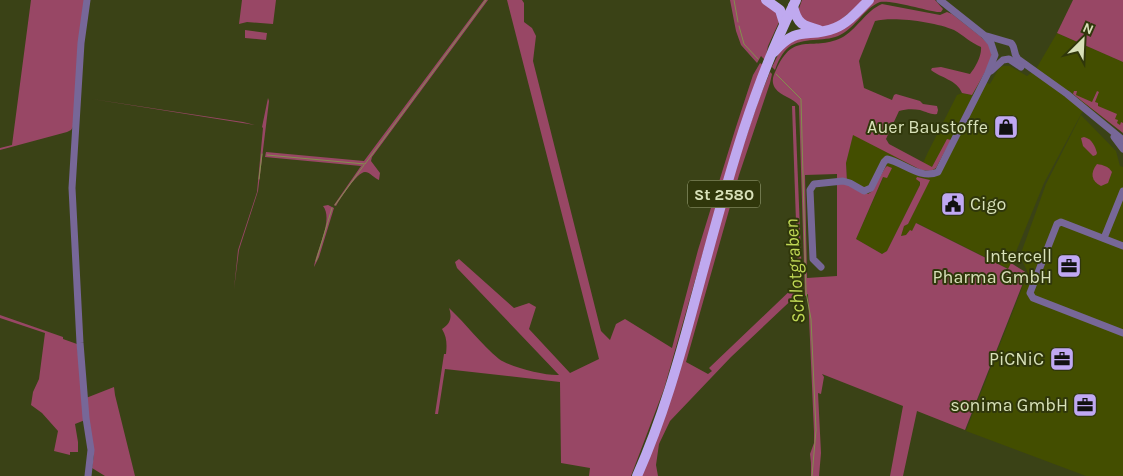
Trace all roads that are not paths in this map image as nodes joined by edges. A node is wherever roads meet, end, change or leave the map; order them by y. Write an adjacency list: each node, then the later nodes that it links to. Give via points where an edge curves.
1 (87, 0): 22 (street, via 81,43 72,188 80,343 91,450)
2 (766, 0): 6 (highway, via 780,10)
3 (868, 0): 7 (highway, St 2580, via 840,26)
4 (940, 0): 8 (street)
5 (795, 3): 6 (highway, St 2580); 7 (highway, St 2580, via 795,16 799,22)
6 (784, 23): 12 (highway, St 2580)
7 (823, 31): 12 (highway, St 2580, via 793,36)
8 (984, 35): 9 (street); 10 (street)
9 (1000, 41): 10 (street); 11 (street, via 1006,40 1014,49)
10 (994, 52): 11 (street); 13 (street)
11 (1008, 58): 13 (street); 14 (street)
12 (769, 59): 23 (highway, St 2580, via 737,148 666,401)
13 (988, 73): 20 (street, via 938,172 924,175 887,159 868,190 843,181 814,184 810,190 813,259)
14 (1108, 128): 15 (street); 16 (street)
15 (1122, 140)
16 (1123, 149)
17 (1123, 191): 18 (street)
18 (1104, 238): 19 (street); 21 (street, via 1061,222 1057,224 1030,292 1033,298)
19 (1123, 246)
20 (821, 267)
21 (1123, 333)
22 (88, 476)
23 (637, 476)

